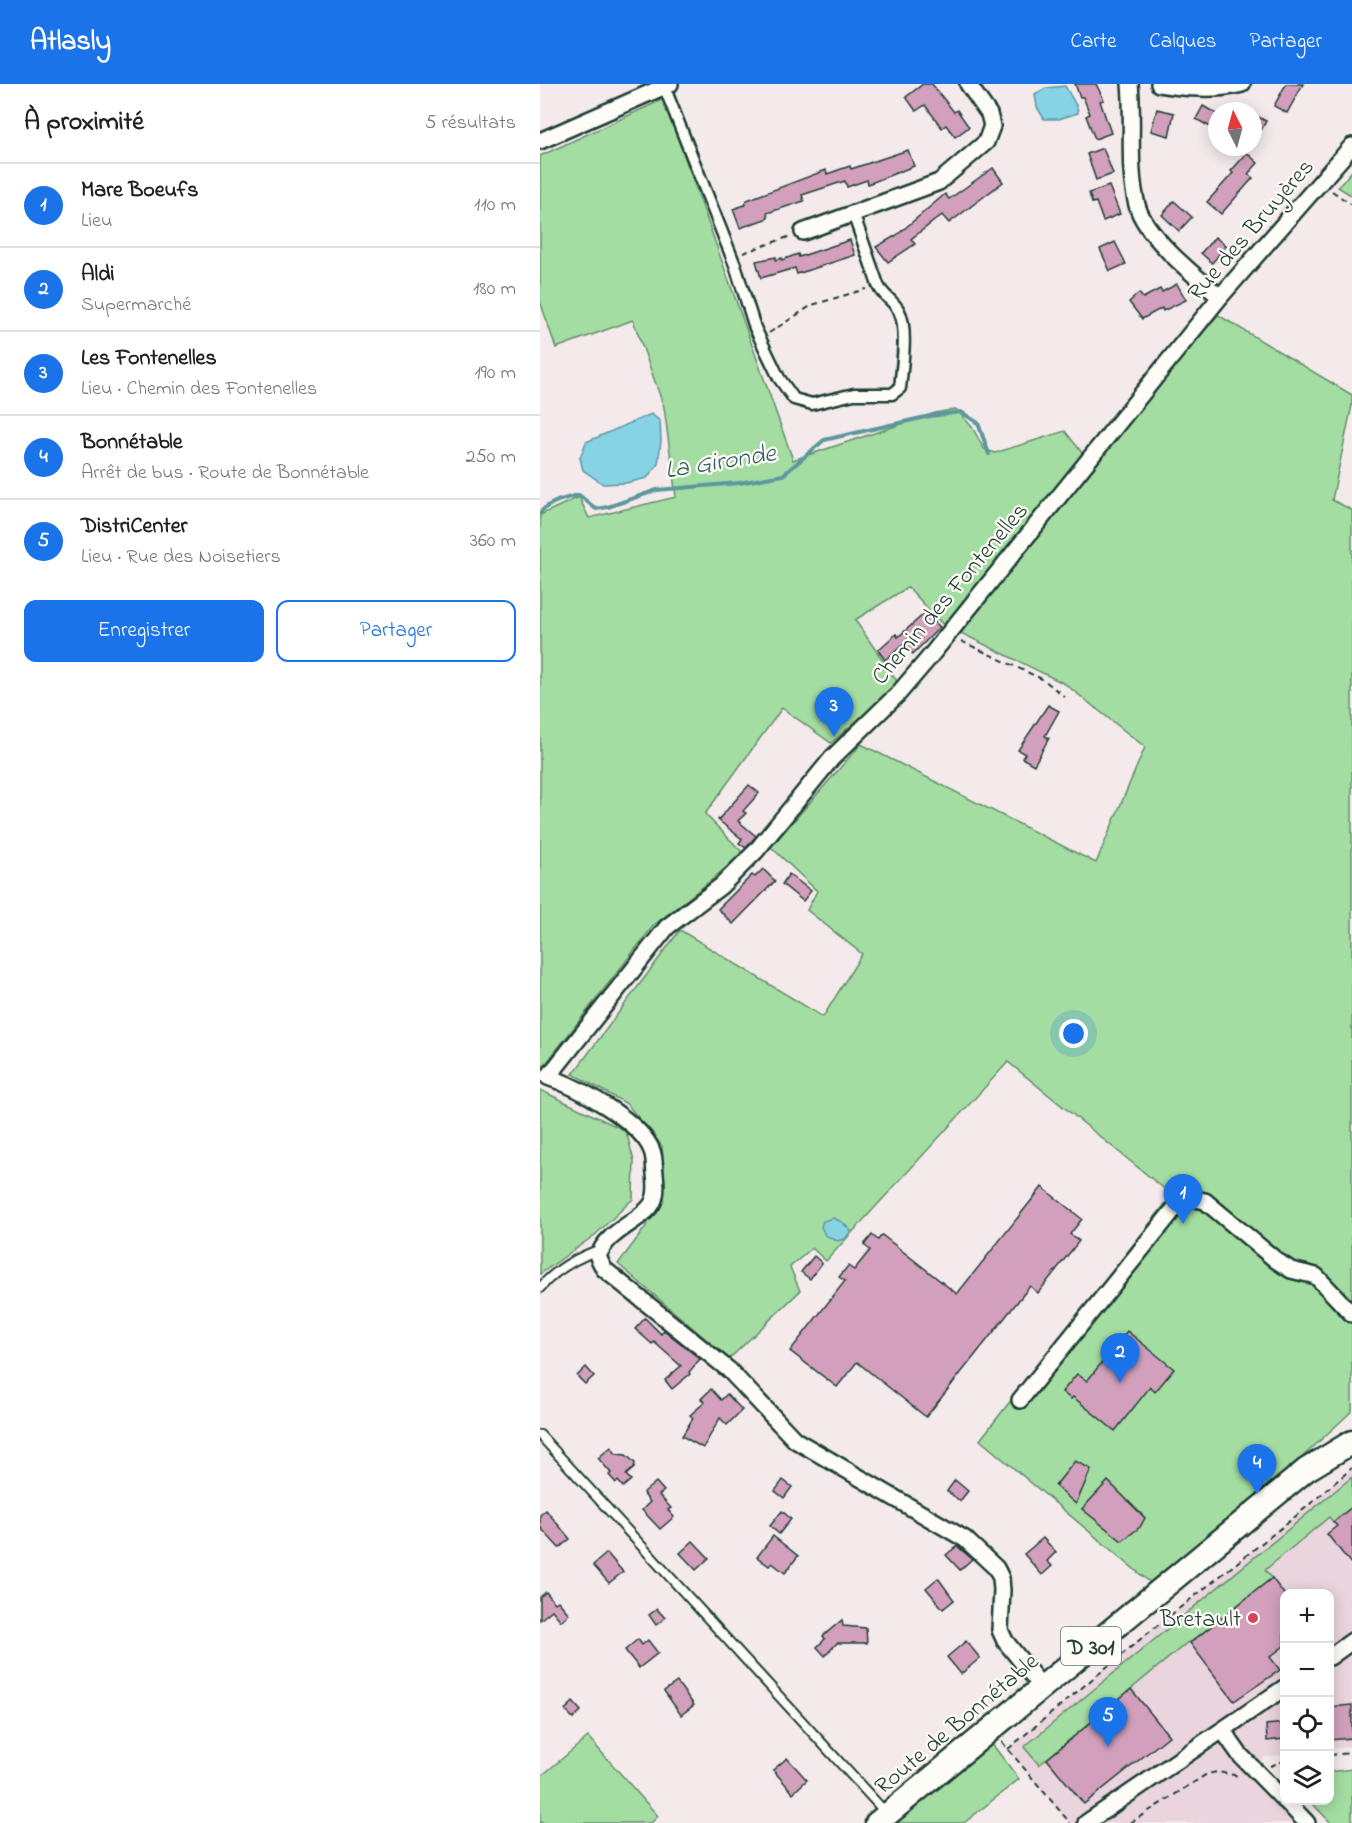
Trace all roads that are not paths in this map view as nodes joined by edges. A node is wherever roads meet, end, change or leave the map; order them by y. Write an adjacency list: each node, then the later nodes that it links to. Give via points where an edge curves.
1 (968, 84): 9 (street, via 990,114 992,126 986,142 939,182)
2 (1130, 84): 11 (street, via 1132,174 1137,206 1155,236)
3 (1159, 84): 4 (street, via 1214,88)
4 (1242, 84)
5 (667, 85): 6 (street); 9 (street, via 760,339 794,399 812,404 854,394 891,394 900,388 904,342 899,311 882,295)
6 (638, 90): 7 (street)
7 (540, 141)
8 (1352, 146): 11 (street, Rue des Bruyères)
9 (853, 213): 10 (street)
10 (803, 232)
11 (1220, 297): 12 (street, Rue des Bruyères)
12 (1184, 343): 13 (street, Chemin des Fontenelles, via 898,694 832,758 756,852 721,886 667,927 548,1077 564,1082 622,1116 644,1136 652,1151 656,1184 653,1202)
13 (601, 1249): 14 (lane, via 579,1256); 23 (street, via 598,1257 604,1269 729,1370 795,1440 965,1539 996,1568 1002,1590 1000,1630)
14 (540, 1288)
15 (1352, 1314): 16 (street, via 1316,1276 1277,1261 1205,1201 1190,1198 1175,1208)
16 (1020, 1400)
17 (1352, 1423): 20 (main road, D 301)
18 (540, 1435): 28 (lane)
19 (1352, 1442): 20 (main road, Route de Bonnétable / D 301)
20 (1306, 1470): 23 (main road, Route de Bonnétable / D 301)
21 (1352, 1641): 22 (street)
22 (1334, 1654)
23 (1042, 1687): 28 (main road, Route de Bonnétable / D 301)
24 (1280, 1691): 25 (street)
25 (1223, 1731): 26 (street, via 1240,1755); 29 (street)
26 (1280, 1795)
27 (1290, 1805): 30 (street)
28 (882, 1819)
29 (1086, 1823)
30 (1307, 1823)

